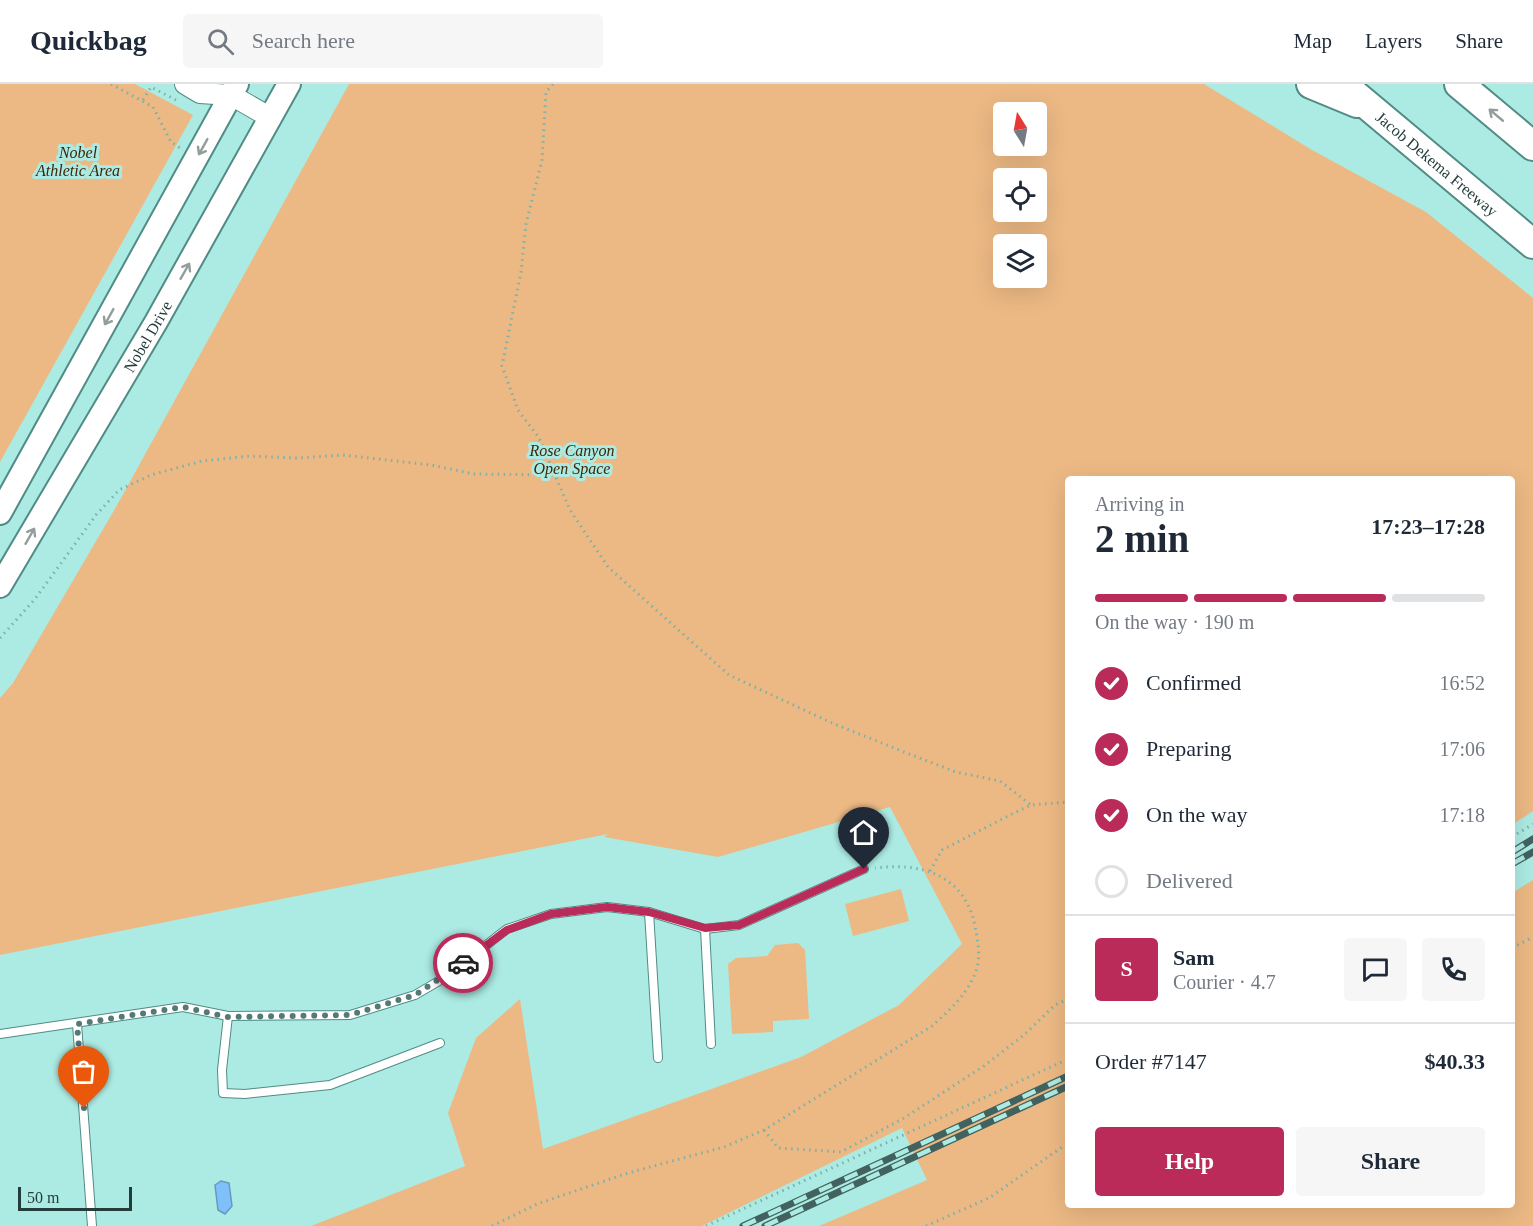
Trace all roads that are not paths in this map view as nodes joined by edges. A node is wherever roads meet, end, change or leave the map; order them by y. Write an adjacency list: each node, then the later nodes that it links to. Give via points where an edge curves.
1 (290, 84): 8 (main road, Nobel Drive)
2 (1311, 84): 7 (highway)
3 (1342, 84): 7 (highway, Jacob Dekema Freeway)
4 (1459, 84): 9 (highway, one-way to 4)
5 (231, 88): 6 (street); 8 (street); 11 (main road, one-way to 11, via 198,157)
6 (181, 92)
7 (1370, 108): 10 (highway, Jacob Dekema Freeway)
8 (271, 118): 12 (main road, Nobel Drive, one-way to 8)
9 (1533, 146)
10 (1533, 244)
11 (0, 513)
12 (0, 586)
13 (864, 869): 15 (lane, via 739,925)
14 (649, 912): 15 (lane); 16 (lane, via 607,907 551,914 507,930 415,995 350,1015); 21 (lane)
15 (705, 928): 20 (lane)
16 (228, 1017): 17 (lane, via 183,1007); 19 (lane, via 223,1093 330,1085)
17 (77, 1024): 18 (lane); 22 (lane)
18 (0, 1034)
19 (440, 1043)
20 (711, 1044)
21 (658, 1058)
22 (92, 1226)

